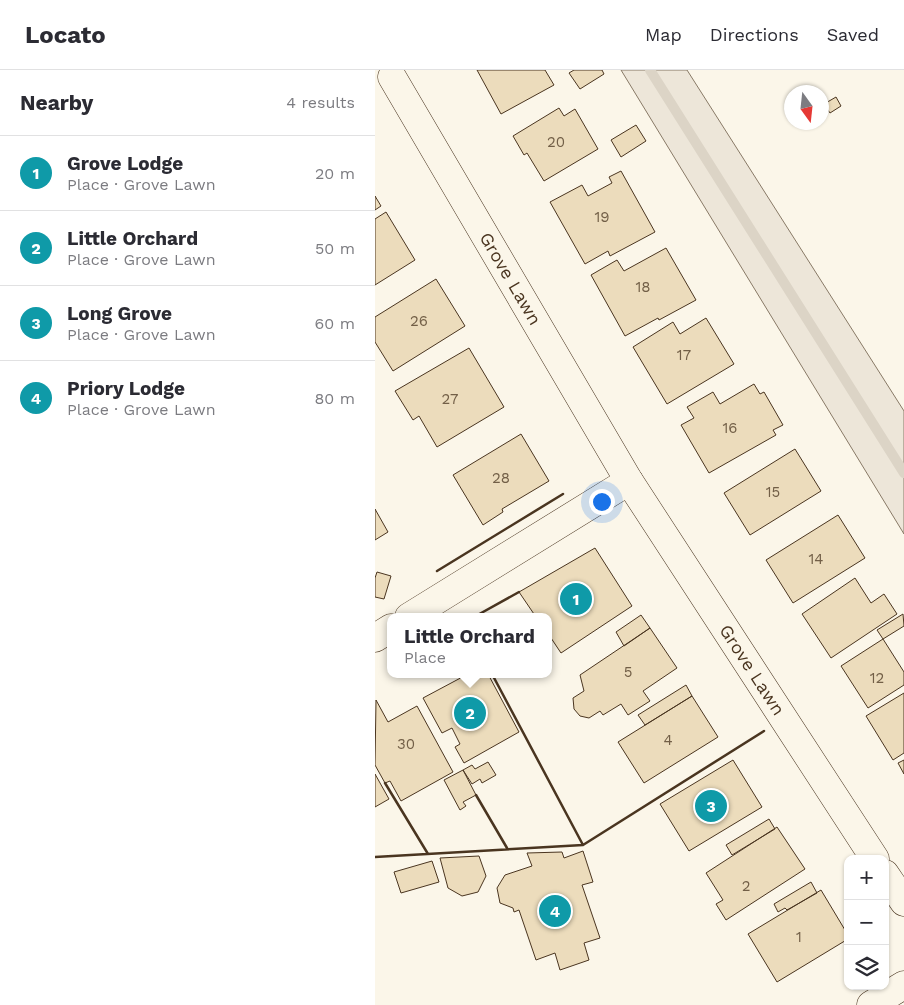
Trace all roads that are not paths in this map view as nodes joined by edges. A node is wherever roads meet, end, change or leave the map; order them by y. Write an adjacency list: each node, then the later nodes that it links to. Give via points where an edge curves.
1 (392, 77): 2 (street, Grove Lawn)
2 (629, 481): 3 (street); 6 (street, Grove Lawn)
3 (415, 613)
4 (387, 630): 5 (street)
5 (375, 638)
6 (872, 855)
7 (889, 880): 8 (street)
8 (904, 902)
9 (904, 985): 10 (street)
10 (871, 1005)

